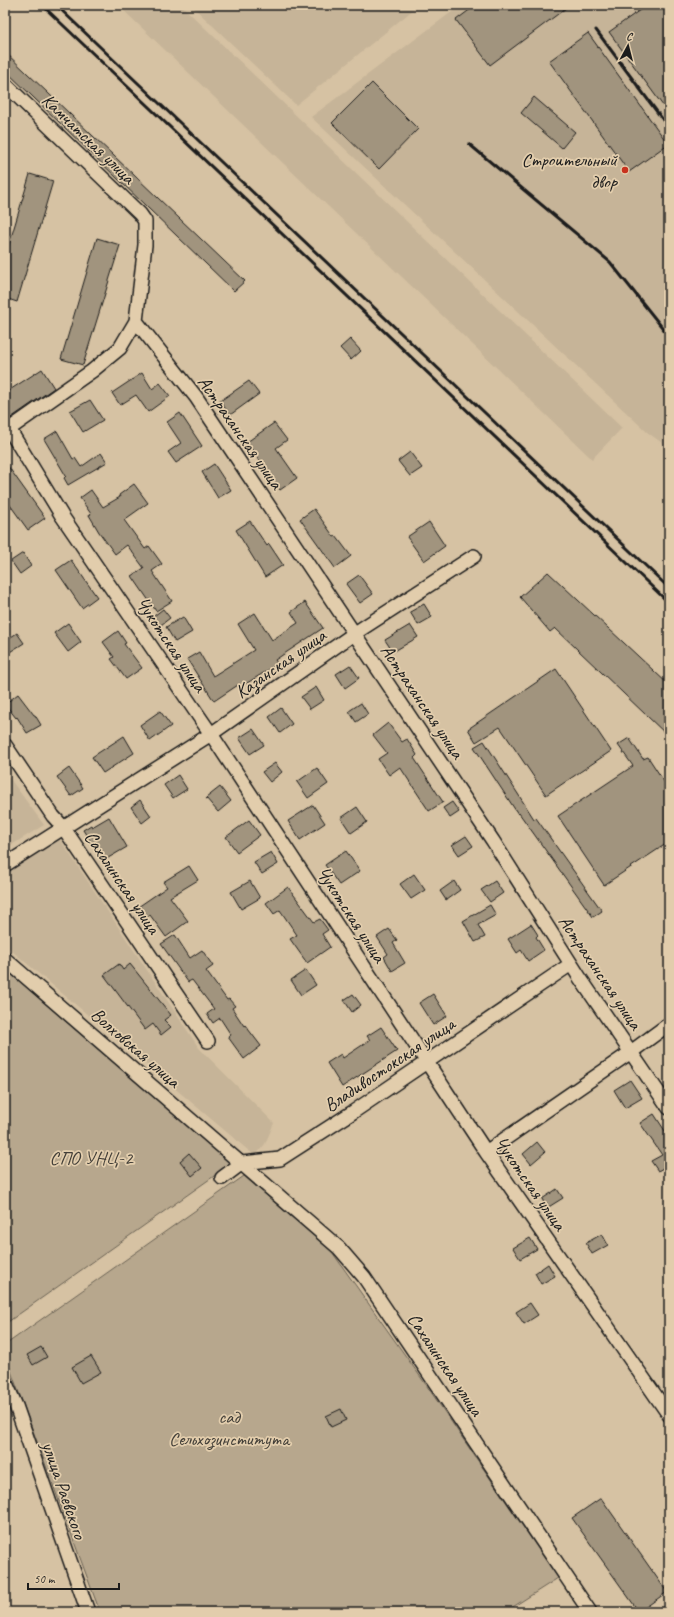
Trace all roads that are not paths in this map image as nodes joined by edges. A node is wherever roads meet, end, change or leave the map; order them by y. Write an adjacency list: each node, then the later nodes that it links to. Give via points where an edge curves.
1 (5, 84): 2 (street, Камчатская улица, via 145,221 145,245)
2 (136, 321): 3 (street, via 120,348); 5 (street, Астраханская улица, via 196,398)
3 (7, 431): 6 (street, Чукотская улица)
4 (474, 556): 5 (street, Казанская улица)
5 (355, 633): 6 (street, Казанская улица); 11 (street, Астраханская улица)
6 (211, 734): 8 (street, Казанская улица); 15 (street, Чукотская улица)
7 (5, 746): 8 (street, Сахалинская улица)
8 (63, 827): 9 (street, Казанская улица); 13 (street, Сахалинская улица)
9 (5, 864)
10 (5, 959): 18 (street, Волховская улица)
11 (571, 964): 14 (street, Астраханская улица); 15 (street, Владивостокская улица)
12 (669, 1024): 14 (street)
13 (208, 1041)
14 (631, 1052): 16 (street, Астраханская улица); 17 (street)
15 (426, 1062): 17 (street, Чукотская улица); 18 (street, Владивостокская улица, via 280,1159)
16 (669, 1108)
17 (486, 1152): 21 (street, Чукотская улица)
18 (242, 1163): 19 (street); 23 (street, Сахалинская улица, via 339,1248 364,1276)
19 (222, 1178)
20 (5, 1381): 22 (street, улица Раевского)
21 (669, 1415)
22 (88, 1612)
23 (590, 1612)

